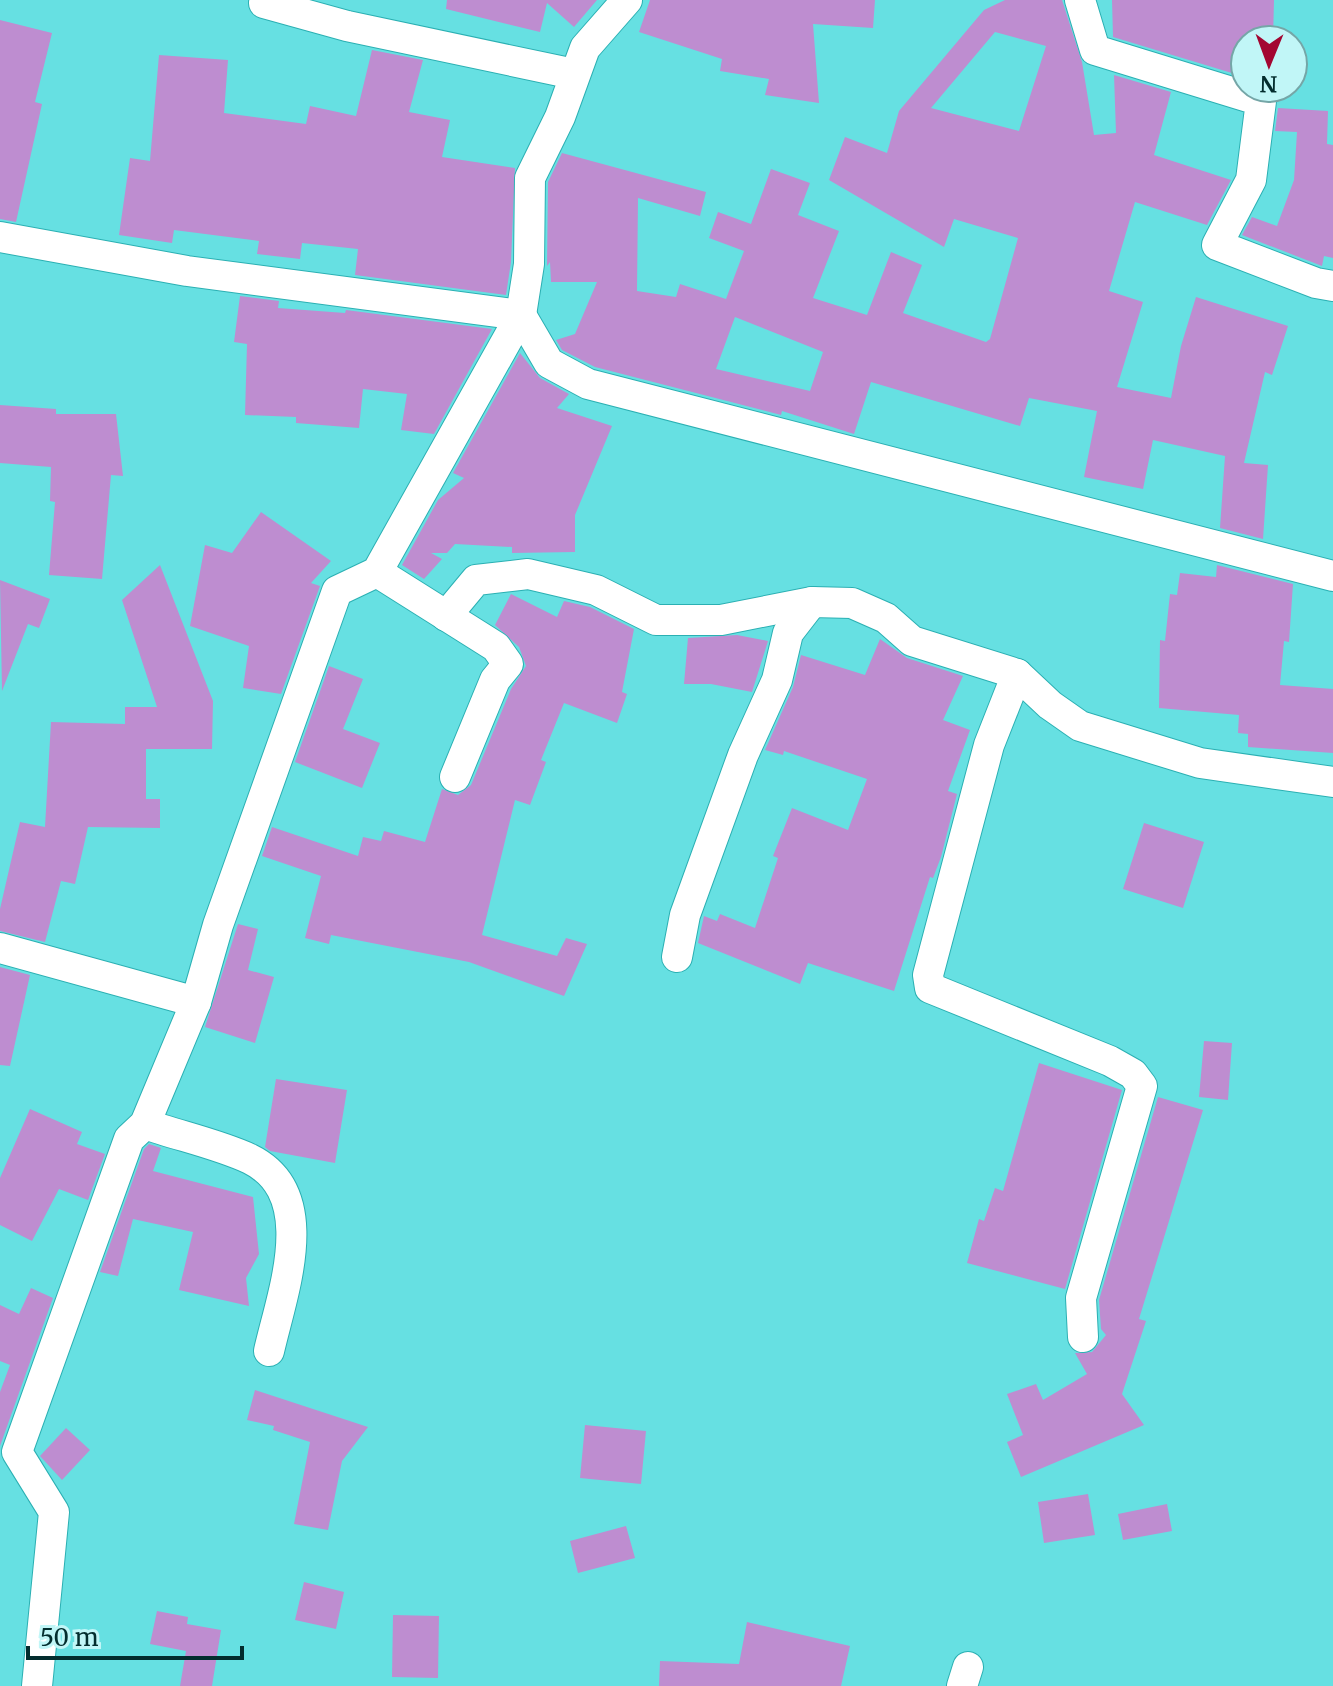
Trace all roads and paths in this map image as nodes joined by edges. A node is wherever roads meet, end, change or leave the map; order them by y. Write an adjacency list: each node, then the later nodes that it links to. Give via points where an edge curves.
1 (627, 0): 4 (street, via 585,48)
2 (1080, 0): 6 (street, via 1095,50 1261,101 1251,180 1217,245)
3 (264, 3): 4 (street)
4 (574, 74): 7 (street, via 530,178 529,264)
5 (0, 237): 7 (street, via 187,271)
6 (1333, 286)
7 (521, 315): 8 (street); 9 (street, via 549,363 588,384)
8 (377, 572): 11 (street); 17 (street, via 337,591 218,925)
9 (1333, 576)
10 (812, 602): 11 (street, via 721,620 656,620 596,590 528,574 476,580); 12 (street, via 852,603 886,618 912,641); 16 (street, via 788,633 777,680 743,755 685,915)
11 (446, 616): 13 (street, via 496,647 508,664 495,680)
12 (1017, 674): 14 (street, via 1080,726 1200,763); 19 (street, via 989,745 928,975 930,988 941,996 1110,1061 1142,1086 1081,1298)
13 (455, 777)
14 (1333, 782)
15 (0, 948): 17 (street)
16 (677, 957)
17 (196, 1002): 18 (street)
18 (145, 1124): 20 (street, via 251,1160 276,1178 288,1202 292,1250); 21 (street, via 129,1139)
19 (1083, 1337)
20 (269, 1351)
21 (8, 1450): 22 (street, via 54,1512)
22 (37, 1686)

